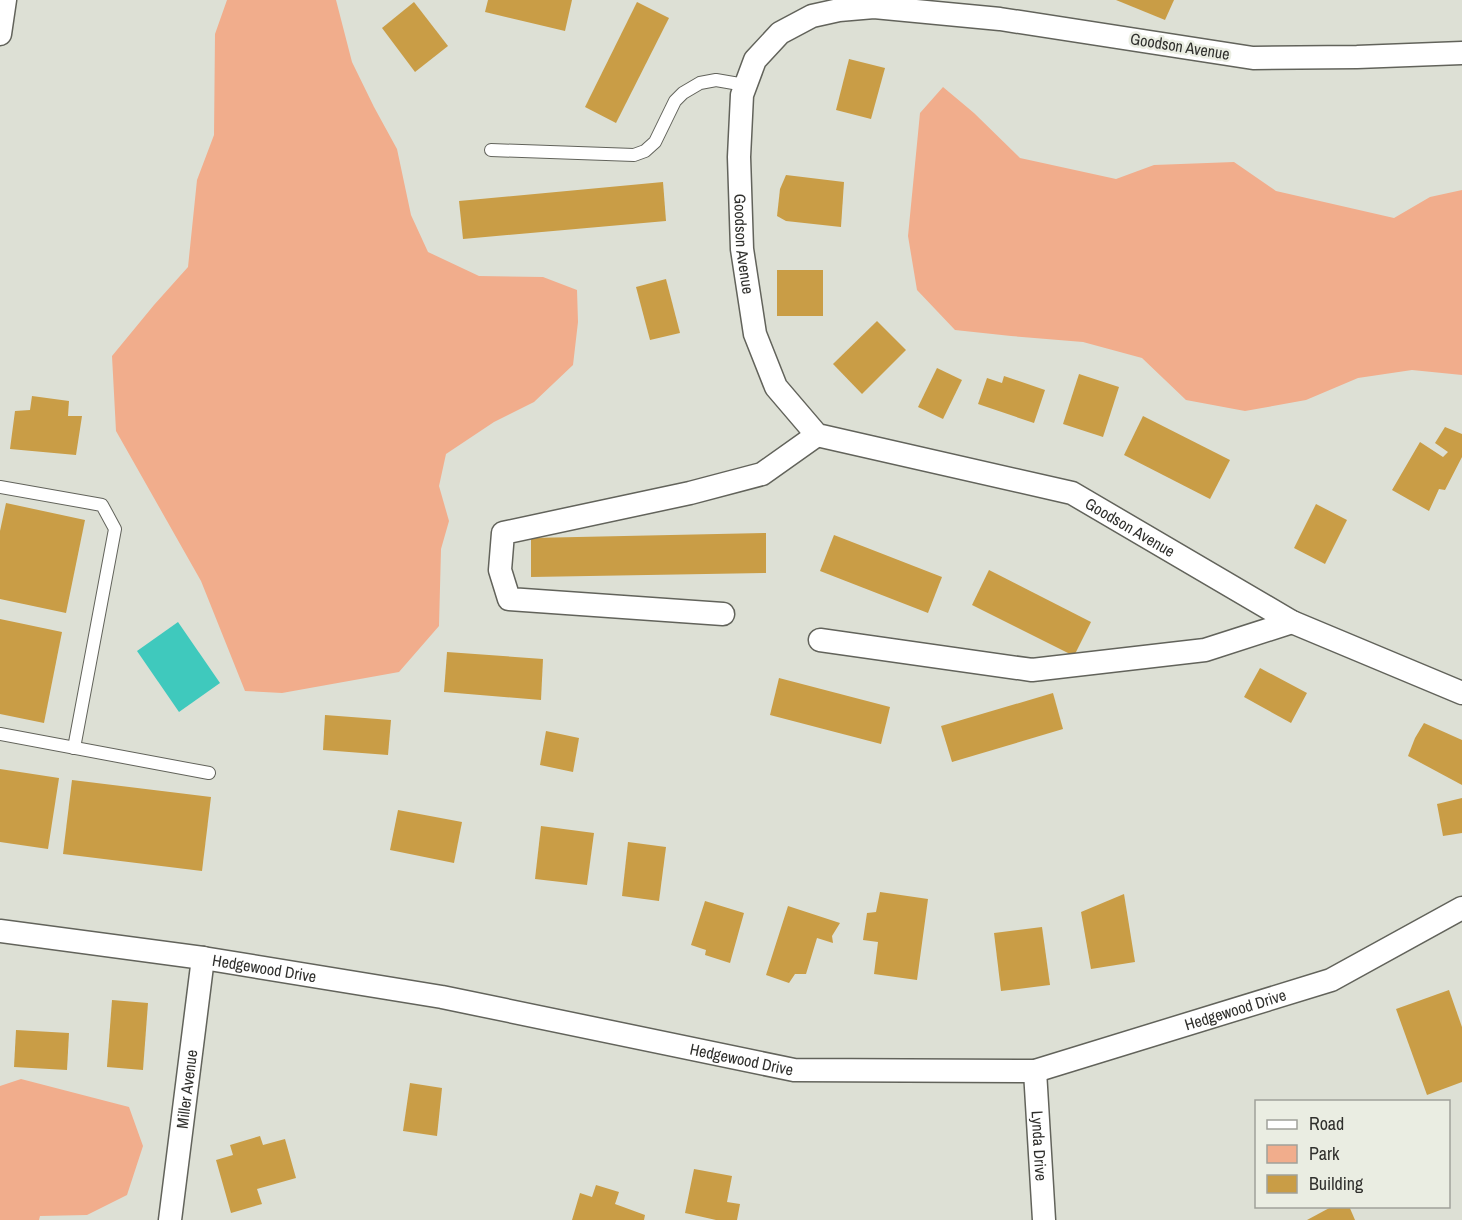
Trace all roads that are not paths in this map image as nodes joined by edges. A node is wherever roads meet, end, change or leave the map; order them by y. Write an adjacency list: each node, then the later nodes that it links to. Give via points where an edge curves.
1 (5, 0): 2 (street)
2 (0, 34)
3 (1462, 53): 4 (street, Goodson Avenue, via 1253,58 1000,18 874,7 812,16 780,33 755,60)
4 (745, 85): 5 (lane, via 716,80 700,83 683,93 655,142 634,155); 6 (street, Goodson Avenue, via 739,157 742,249 755,334 776,387)
5 (491, 150)
6 (817, 435): 8 (street, via 762,474 503,533 500,570 509,599); 9 (street, Goodson Avenue, via 1072,493)
7 (0, 487): 13 (lane, via 102,505 115,529)
8 (723, 614)
9 (1292, 622): 10 (street, via 1205,650 1032,670); 11 (street, Goodson Avenue)
10 (820, 640)
11 (1462, 693)
12 (0, 734): 13 (lane)
13 (74, 748): 14 (lane)
14 (209, 772)
15 (1461, 913): 18 (street, Hedgewood Drive, via 1331,980)
16 (0, 931): 17 (street, Hedgewood Drive)
17 (203, 958): 18 (street, Hedgewood Drive, via 442,997 794,1070); 19 (street, Miller Avenue)
18 (1035, 1071): 20 (street, Lynda Drive)
19 (170, 1220)
20 (1044, 1220)

